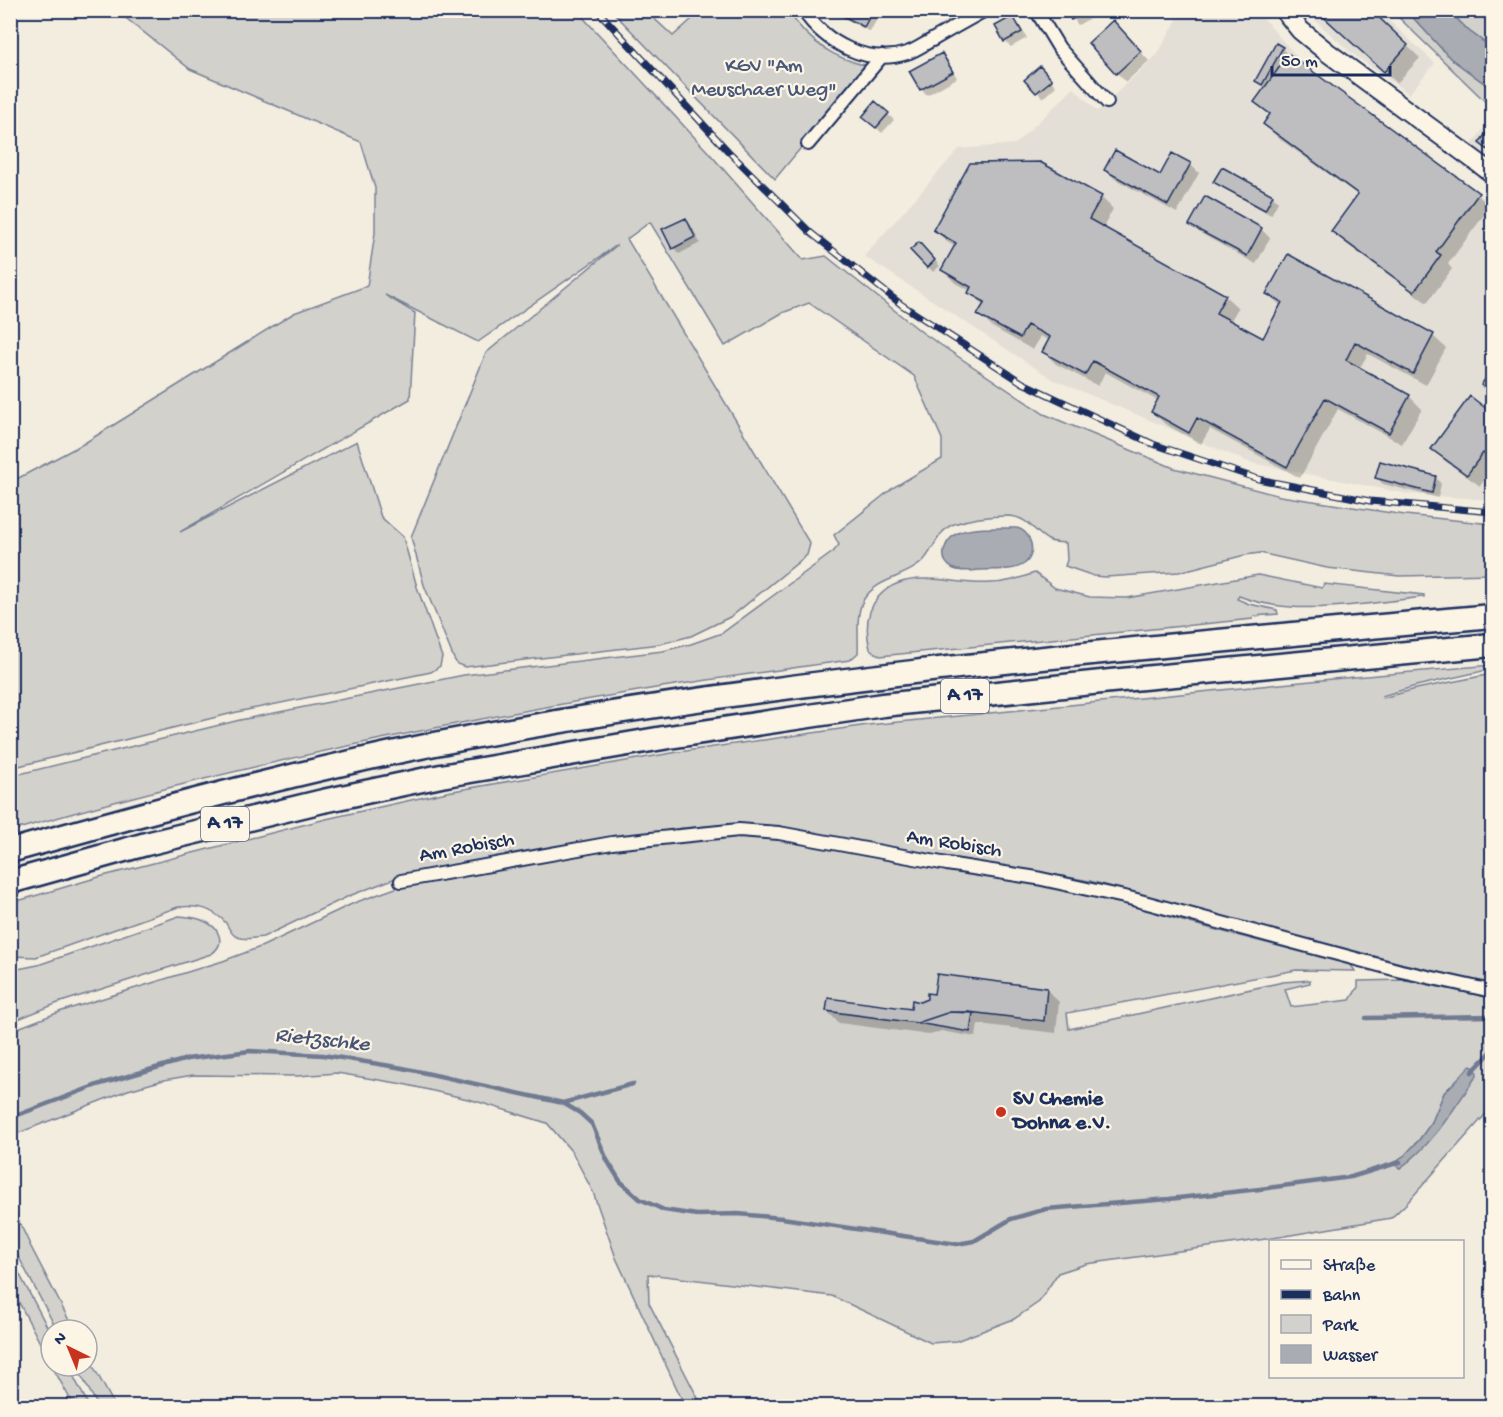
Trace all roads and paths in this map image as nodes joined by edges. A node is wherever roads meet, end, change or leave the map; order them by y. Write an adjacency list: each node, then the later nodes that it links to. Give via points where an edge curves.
1 (803, 10): 5 (street, via 838,45)
2 (985, 10): 5 (street, via 908,53)
3 (1036, 10): 6 (street, via 1059,48)
4 (1284, 10): 8 (main road, via 1300,30 1327,52)
5 (882, 56): 7 (street)
6 (1107, 102)
7 (808, 144)
8 (1492, 173)
9 (1492, 616): 11 (highway, A 17, via 865,678 631,711 434,745 302,774)
10 (1492, 645): 13 (highway, A 17, via 883,705 669,737 441,776 323,801)
11 (10, 851)
12 (401, 881): 14 (street, Am Robisch, via 623,842 739,830 779,833 1130,898 1401,971)
13 (10, 882)
14 (1492, 991)

